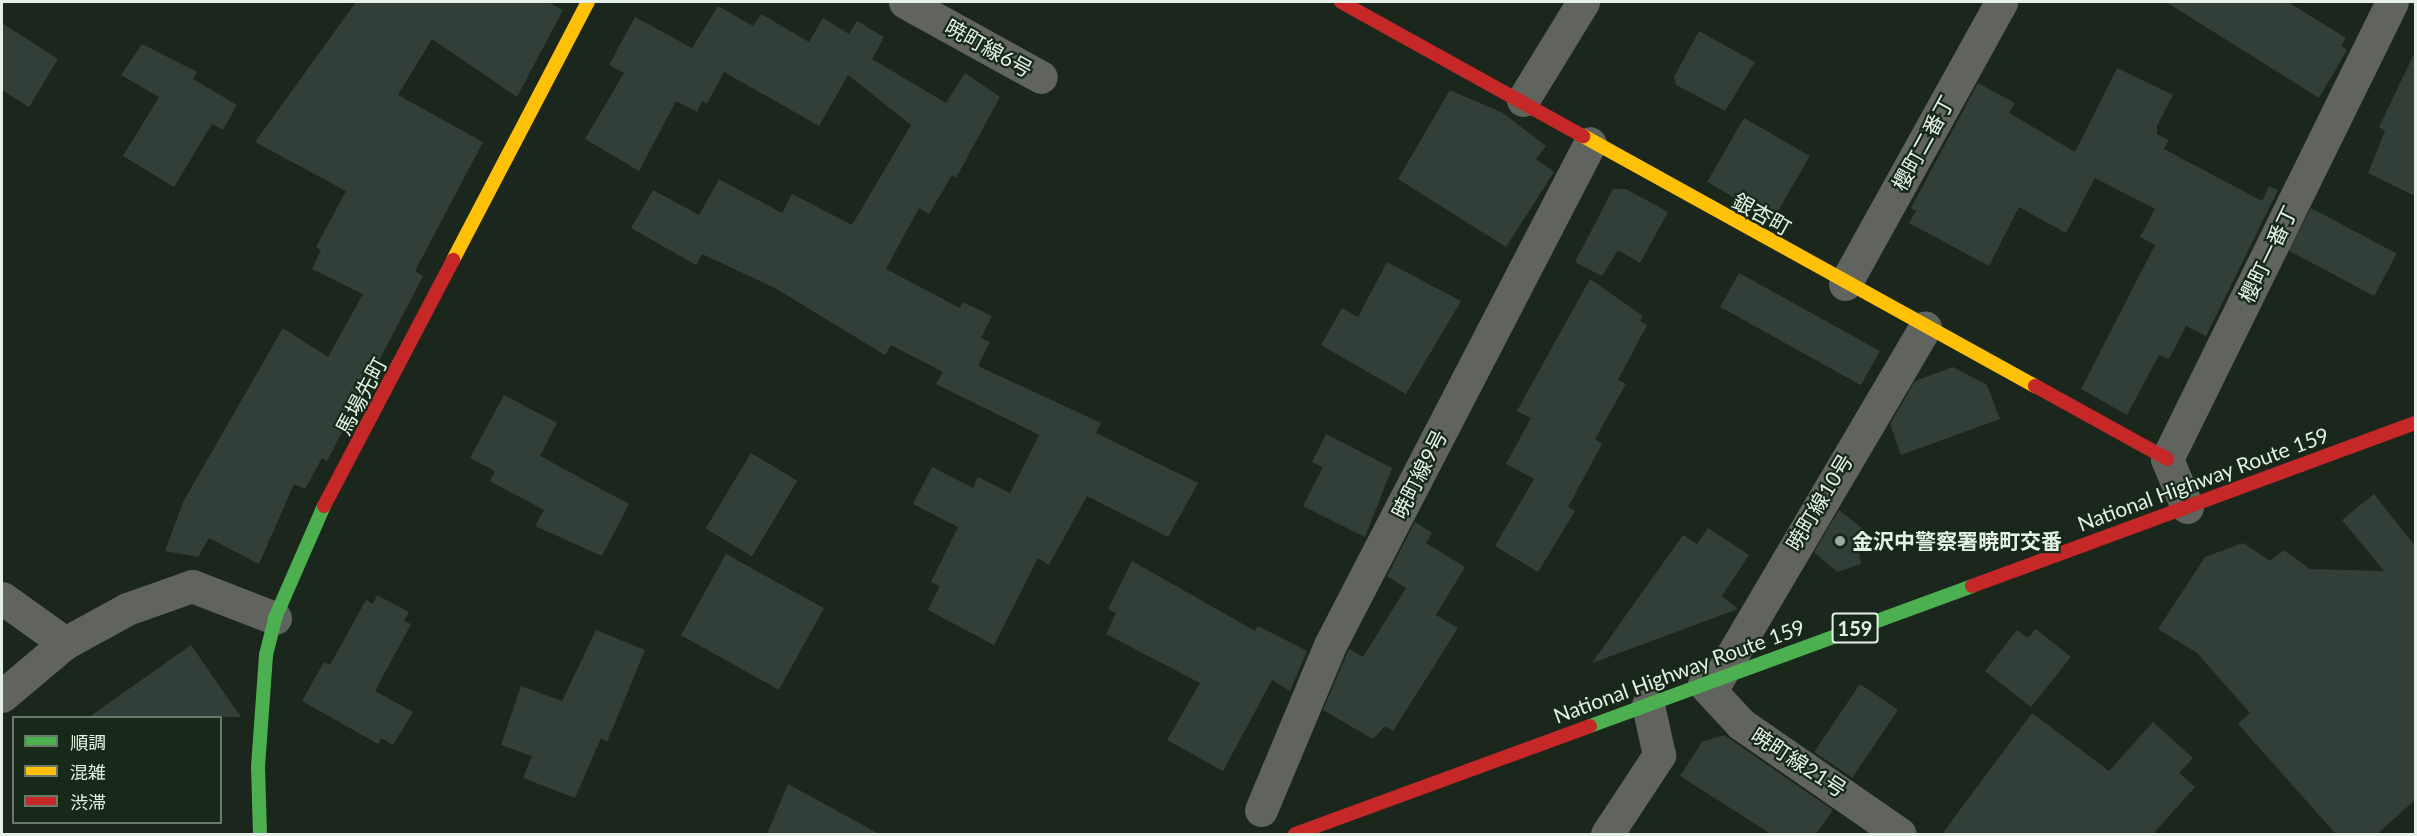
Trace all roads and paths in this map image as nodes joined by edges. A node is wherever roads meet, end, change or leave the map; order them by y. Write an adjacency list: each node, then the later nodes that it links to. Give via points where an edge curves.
1 (588, 2): 16 (main road, 馬場先町, via 313,527)
2 (905, 2): 7 (street, 暁町線6号)
3 (1341, 2): 8 (main road, 銀杏町)
4 (1583, 2): 8 (street)
5 (2001, 2): 10 (street, 櫻町二番丁)
6 (2392, 2): 13 (street, 櫻町一番丁)
7 (1041, 76)
8 (1523, 100): 9 (main road, 銀杏町)
9 (1590, 143): 10 (main road, 銀杏町); 21 (street, 暁町線9号, via 1330,645)
10 (1845, 284): 11 (main road, 銀杏町)
11 (1925, 327): 13 (main road, 銀杏町); 18 (street, 暁町線10号)
12 (2415, 423): 14 (main road, National Highway Route 159 / 159)
13 (2167, 459): 14 (street)
14 (2187, 507): 18 (main road, National Highway Route 159 / 159)
15 (2, 598): 17 (street)
16 (275, 618): 17 (street, via 192,586 127,609); 22 (main road, 馬場先町, via 266,656 258,767)
17 (65, 643): 19 (street)
18 (1711, 682): 20 (main road, National Highway Route 159 / 159); 25 (street, 暁町線21号, via 1741,724)
19 (2, 696)
20 (1648, 705): 23 (main road, National Highway Route 159 / 159); 24 (street, via 1659,755)
21 (1261, 810)
22 (260, 834)
23 (1295, 834)
24 (1607, 834)
25 (1900, 834)

